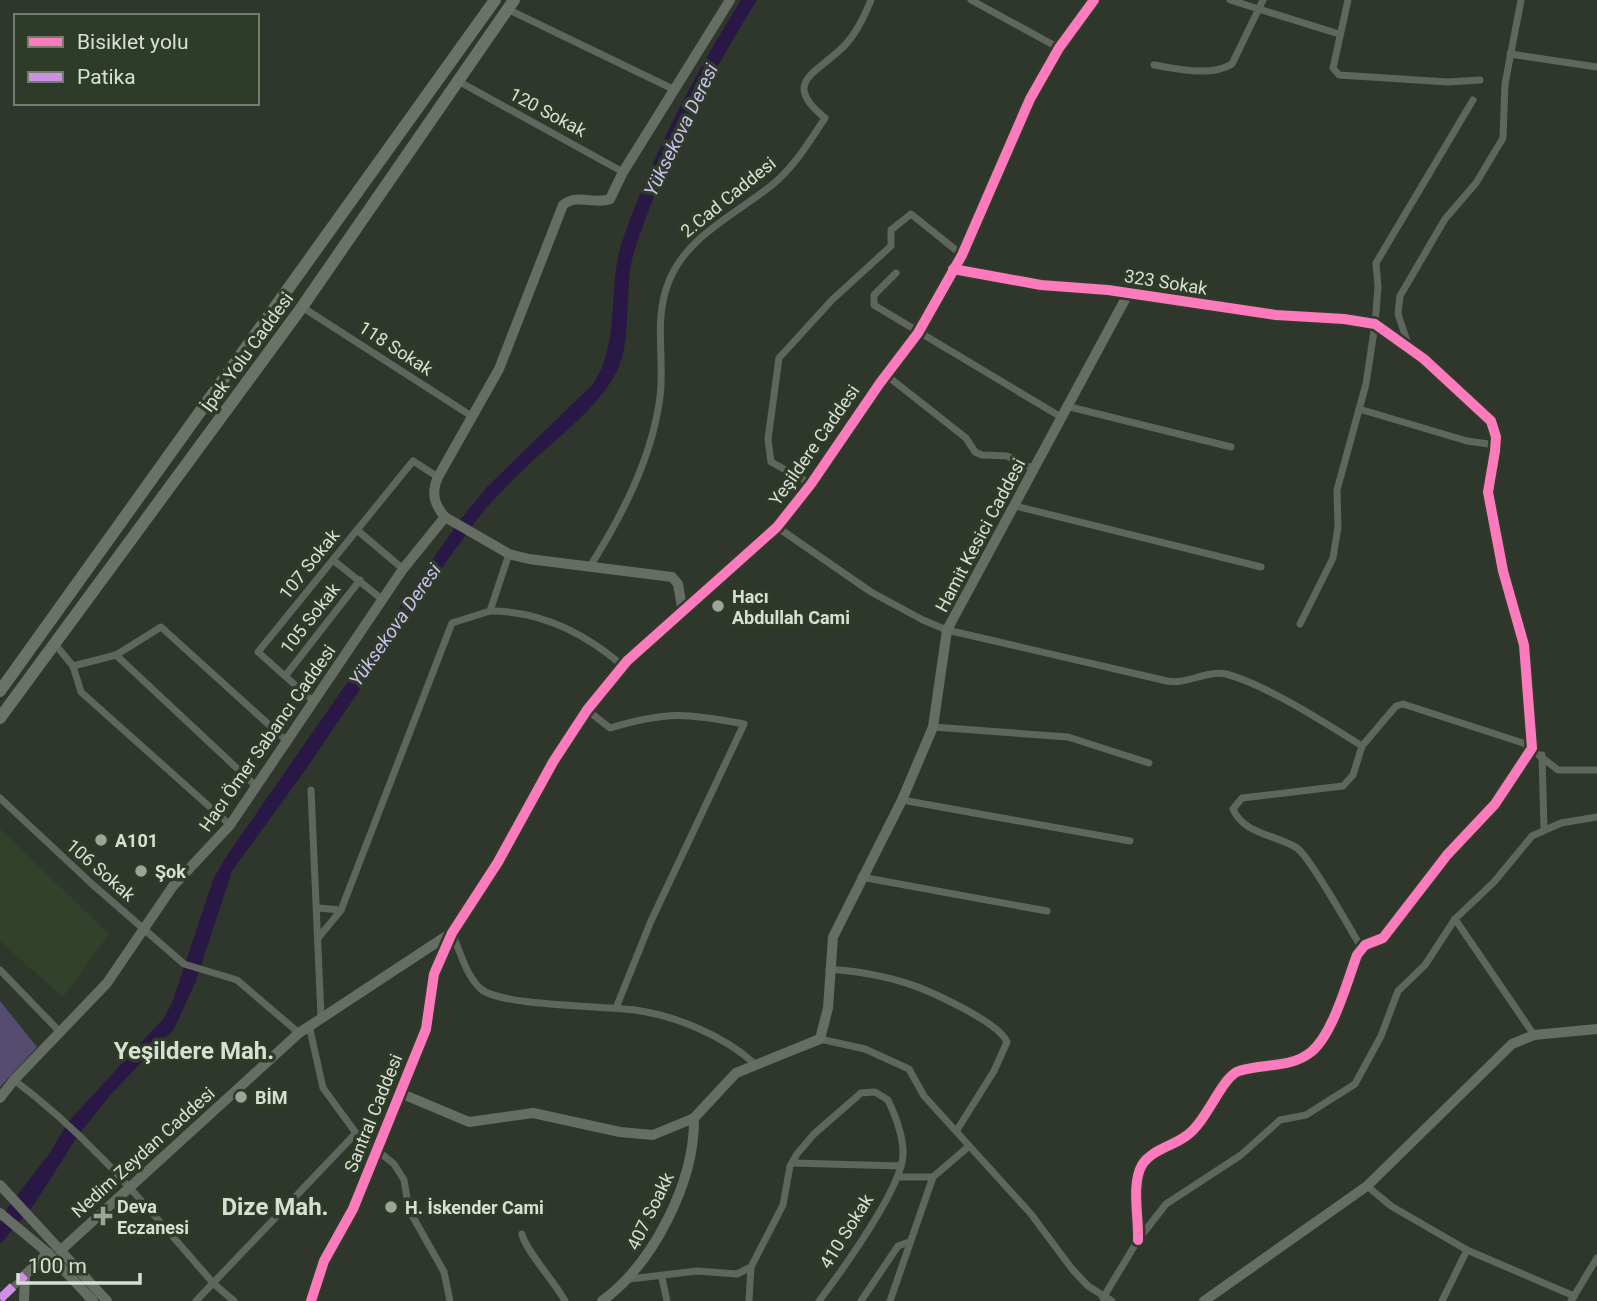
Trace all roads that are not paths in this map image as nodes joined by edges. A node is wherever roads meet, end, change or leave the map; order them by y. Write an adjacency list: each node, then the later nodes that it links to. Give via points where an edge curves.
1 (495, 0): 59 (highway, İpek Yolu Caddesi)
2 (730, 0): 18 (street)
3 (871, 0): 46 (street, 2.Cad Caddesi, via 847,43 808,77 803,90 806,103 825,118 815,133 774,183 692,245 669,281 658,313 660,395 652,443 613,530)
4 (971, 0): 12 (street)
5 (1094, 0): 12 (street, Yeşildere Caddesi)
6 (1230, 0): 9 (street)
7 (1348, 0): 11 (street)
8 (1521, 0): 13 (street)
9 (1262, 4): 11 (street); 14 (street, via 1228,67 1200,71)
10 (510, 5): 17 (highway, İpek Yolu Caddesi); 18 (street)
11 (1339, 34): 16 (street, via 1333,68 1339,75)
12 (1059, 48): 21 (street, Yeşildere Caddesi, via 1030,99)
13 (1510, 54): 15 (street); 28 (street, via 1503,138 1476,183 1444,219 1400,296 1398,314)
14 (1154, 65)
15 (1597, 67)
16 (1480, 80)
17 (458, 81): 20 (street, 120 Sokak); 25 (highway, İpek Yolu Caddesi)
18 (676, 90): 20 (street)
19 (1473, 100): 26 (street, via 1376,263)
20 (623, 172): 32 (street, via 606,201 576,199 563,205 499,369)
21 (962, 255): 22 (street, Yeşildere Caddesi); 38 (street, via 911,215 891,230 891,246 832,300 779,358 768,439 771,462)
22 (953, 269): 24 (street, 323 Sokak); 27 (street, Yeşildere Caddesi)
23 (896, 273): 27 (street, via 874,295 874,305)
24 (1128, 294): 26 (street, 323 Sokak); 30 (street, Hamit Kesici Caddesi)
25 (302, 307): 32 (street, 118 Sokak); 54 (highway, İpek Yolu Caddesi)
26 (1375, 324): 28 (street); 31 (street)
27 (918, 333): 29 (street, Yeşildere Caddesi); 33 (street)
28 (1409, 348): 34 (street, via 1491,421)
29 (886, 375): 36 (street, via 965,438 975,452 1007,456); 38 (street, Yeşildere Caddesi)
30 (1066, 406): 33 (street, Hamit Kesici Caddesi); 35 (street)
31 (1359, 409): 34 (street, via 1467,441); 52 (street, via 1338,489 1333,558)
32 (473, 417): 37 (street)
33 (1061, 417): 36 (street, Hamit Kesici Caddesi)
34 (1496, 445): 66 (street, via 1488,492 1503,572 1524,645)
35 (1231, 447)
36 (1034, 469): 39 (street, Hamit Kesici Caddesi)
37 (438, 477): 40 (street, via 434,499); 42 (street, 107 Sokak, via 413,461)
38 (811, 484): 41 (street, Yeşildere Caddesi)
39 (1014, 506): 45 (street); 53 (street, Hamit Kesici Caddesi)
40 (448, 520): 43 (street); 47 (street, Hacı Ömer Sabancı Caddesi)
41 (777, 527): 51 (street, Yeşildere Caddesi); 53 (street, via 871,592)
42 (358, 530): 44 (street, 107 Sokak); 47 (street)
43 (509, 554): 46 (street); 50 (street)
44 (333, 560): 48 (street); 58 (street, 107 Sokak, via 258,652)
45 (1261, 567)
46 (589, 568): 51 (street, via 672,577 678,584)
47 (403, 569): 49 (street, Hacı Ömer Sabancı Caddesi)
48 (360, 580): 49 (street); 58 (street, 105 Sokak)
49 (383, 600): 60 (street, Hacı Ömer Sabancı Caddesi)
50 (490, 611): 57 (street, via 538,616 604,649); 80 (street, via 452,623)
51 (683, 613): 57 (street, Yeşildere Caddesi)
52 (1300, 624)
53 (947, 629): 63 (street, Hamit Kesici Caddesi); 65 (street, via 1167,681 1225,674 1317,718)
54 (54, 643): 56 (street); 62 (highway, İpek Yolu Caddesi)
55 (116, 655): 56 (street); 64 (street, via 160,627); 70 (street)
56 (73, 666): 75 (street, via 80,692)
57 (623, 666): 61 (street, Yeşildere Caddesi)
58 (286, 675): 60 (street, 107 Sokak)
59 (0, 691)
60 (313, 701): 64 (street, Hacı Ömer Sabancı Caddesi)
61 (586, 710): 84 (street, Yeşildere Caddesi); 89 (street, via 610,728 664,715 744,724 651,921)
62 (0, 718)
63 (933, 727): 68 (street, via 1068,737); 73 (street, Hamit Kesici Caddesi)
64 (288, 742): 70 (street, Hacı Ömer Sabancı Caddesi)
65 (1362, 746): 66 (street, via 1396,706 1404,704); 86 (street, via 1353,775 1343,786 1242,798 1233,809 1252,828 1302,852)
66 (1532, 748): 67 (street); 86 (street, via 1495,804 1447,855 1382,939)
67 (1542, 755): 69 (street, via 1558,770); 76 (street)
68 (1149, 763)
69 (1597, 770)
70 (257, 787): 75 (street, Hacı Ömer Sabancı Caddesi)
71 (311, 790): 79 (street)
72 (0, 798): 83 (street, 106 Sokak)
73 (902, 800): 77 (street); 78 (street, Hamit Kesici Caddesi)
74 (1597, 817): 76 (street)
75 (230, 825): 83 (street, Hacı Ömer Sabancı Caddesi, via 173,886)
76 (1544, 830): 82 (street, via 1532,836)
77 (1130, 841)
78 (860, 877): 81 (street); 87 (street, Hamit Kesici Caddesi, via 838,923)
79 (317, 908): 80 (street); 85 (street)
80 (341, 910): 85 (street)
81 (1047, 911)
82 (1455, 919): 95 (street); 115 (street, via 1425,965 1398,991 1355,1084 1306,1115 1280,1120 1241,1156 1166,1204)
83 (146, 928): 93 (street, Hacı Ömer Sabancı Caddesi, via 107,983); 94 (street, 106 Sokak, via 184,964 237,980)
84 (452, 933): 89 (street, via 471,976 483,991 527,1002); 90 (street, Nedim Zeydan Caddesi); 99 (street, Santral Caddesi, via 434,974 426,1028)
85 (319, 937): 90 (street)
86 (1362, 949): 115 (street, via 1325,1033 1311,1052 1289,1063 1237,1071 1188,1136 1151,1155 1142,1166)
87 (828, 969): 96 (street, Hamit Kesici Caddesi, via 828,1008); 102 (street, via 903,981 1003,1033 1007,1042 994,1071)
88 (0, 970): 93 (street)
89 (616, 1008): 97 (street, via 666,1017 734,1045)
90 (321, 1016): 91 (street, Nedim Zeydan Caddesi)
91 (309, 1026): 94 (street, Nedim Zeydan Caddesi); 103 (street, via 323,1088)
92 (1597, 1029): 95 (street)
93 (59, 1031): 98 (street, Hacı Ömer Sabancı Caddesi)
94 (299, 1033): 112 (street, Nedim Zeydan Caddesi)
95 (1534, 1035): 111 (street, via 1512,1044)
96 (820, 1039): 97 (street); 102 (street, via 865,1049 909,1069 924,1096)
97 (755, 1065): 101 (street, via 736,1073)
98 (14, 1080): 100 (street, Hacı Ömer Sabancı Caddesi); 112 (street, via 99,1151)
99 (400, 1093): 101 (street, via 469,1122 533,1113 653,1135); 105 (street, Santral Caddesi)
100 (0, 1098)
101 (694, 1118): 124 (street, 407 Soakk, via 684,1184)
102 (957, 1129): 104 (street)
103 (356, 1133): 105 (street); 125 (street)
104 (968, 1147): 109 (street); 126 (street, via 1031,1213 1072,1269)
105 (376, 1151): 134 (street, Santral Caddesi, via 353,1209 324,1261); 135 (street, via 394,1164 404,1180 409,1210 444,1272)
106 (792, 1163): 107 (street); 107 (street, via 814,1134 861,1093 875,1092 888,1100 896,1120 903,1152); 121 (street, via 783,1205)
107 (901, 1166): 108 (street)
108 (899, 1177): 109 (street); 140 (street, 410 Sokak)
109 (933, 1177): 116 (street)
110 (0, 1185): 117 (street)
111 (1367, 1186): 118 (street, via 1391,1206); 144 (street)
112 (128, 1187): 117 (street, Nedim Zeydan Caddesi); 125 (street)
113 (0, 1213): 119 (street)
114 (522, 1234): 136 (street, via 524,1245)
115 (1138, 1240): 126 (street)
116 (909, 1242): 141 (street, via 898,1247); 142 (street)
117 (61, 1250): 131 (street)
118 (1467, 1250): 128 (street); 145 (street)
119 (48, 1253): 122 (street); 130 (street)
120 (1597, 1258): 128 (street)
121 (751, 1267): 123 (street, via 737,1274 697,1271); 139 (street)
122 (25, 1275): 127 (street); 129 (street)
123 (662, 1278): 124 (street); 138 (street)
124 (630, 1279): 137 (street, 407 Soakk)
125 (214, 1284): 132 (street); 133 (street)
126 (1103, 1297): 143 (street)
127 (0, 1299)
128 (1573, 1299)
129 (24, 1301)
130 (93, 1301)
131 (107, 1301)
132 (196, 1301)
133 (234, 1301)
134 (311, 1301)
135 (450, 1301)
136 (565, 1301)
137 (602, 1301)
138 (667, 1301)
139 (748, 1301)
140 (820, 1301)
141 (861, 1301)
142 (890, 1301)
143 (1112, 1301)
144 (1204, 1301)
145 (1442, 1301)

